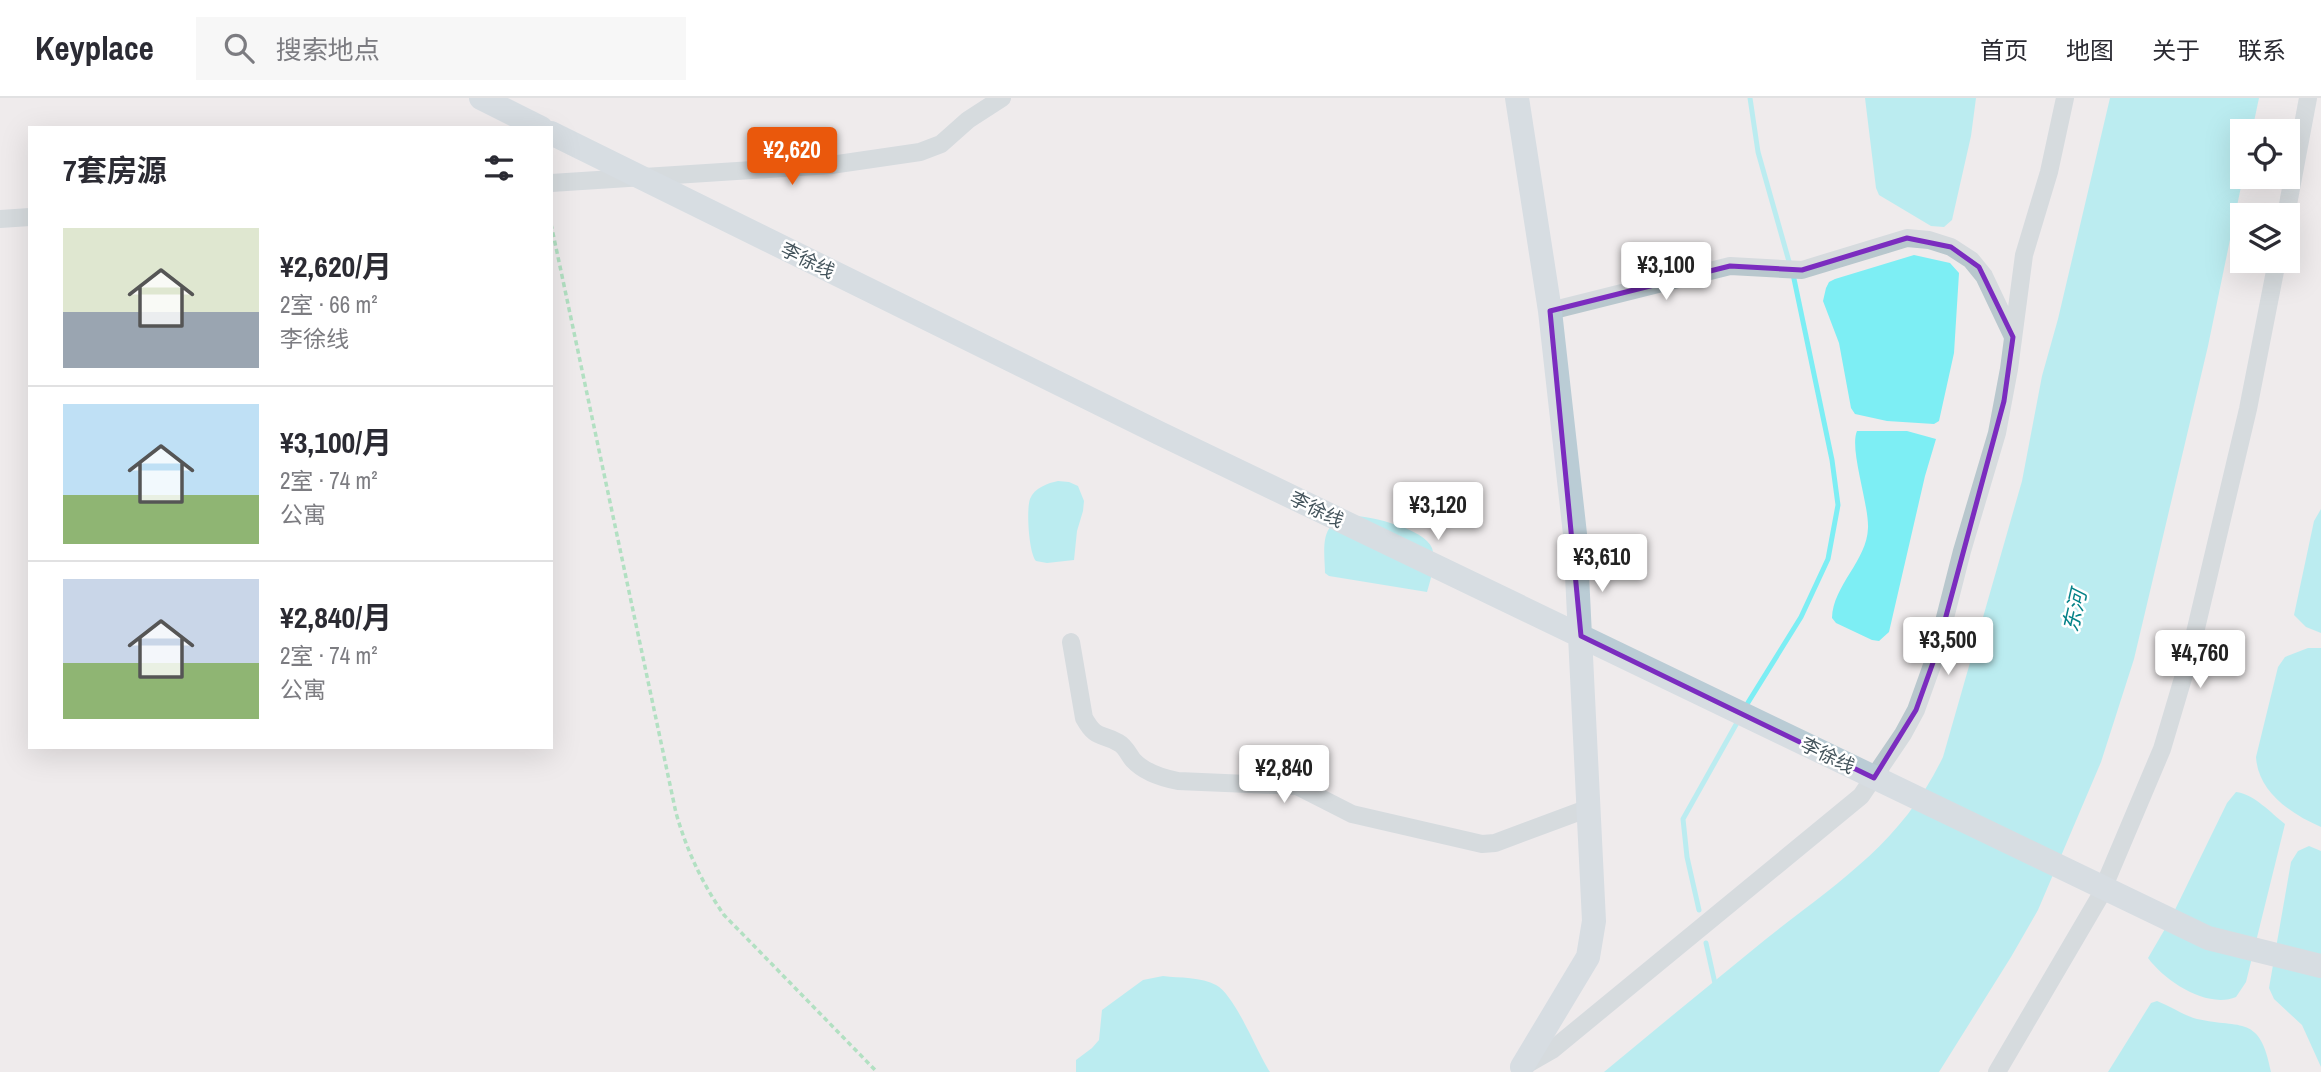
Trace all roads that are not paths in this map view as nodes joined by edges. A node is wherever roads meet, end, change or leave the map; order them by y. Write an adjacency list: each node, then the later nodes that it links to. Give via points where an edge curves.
1 (481, 98): 6 (main road)
2 (1002, 98): 8 (street, via 941,144 920,152 831,165)
3 (1517, 98): 13 (main road)
4 (2065, 98): 14 (street, via 2024,255)
5 (2308, 98): 9 (street)
6 (537, 126)
7 (553, 134): 17 (main road, 李徐线, via 1172,439 2208,938)
8 (553, 183)
9 (2288, 203)
10 (28, 217): 11 (street)
11 (0, 219)
12 (2275, 273): 19 (street, via 2248,409 2189,658 2162,749 2099,898)
13 (1550, 311): 14 (street, via 1730,266 1802,270 1907,238 1929,240 1962,253 1979,267); 16 (main road, via 1576,534)
14 (2013, 337): 18 (street, via 1997,433 1935,657 1916,710 1888,759 1861,796 1552,1050)
15 (1071, 642): 16 (street, via 1089,728 1121,744 1135,762 1160,778 1297,786 1352,814 1482,844)
16 (1590, 808): 18 (main road, via 1594,921 1588,957)
17 (2321, 966)
18 (1519, 1070)
19 (1997, 1072)

